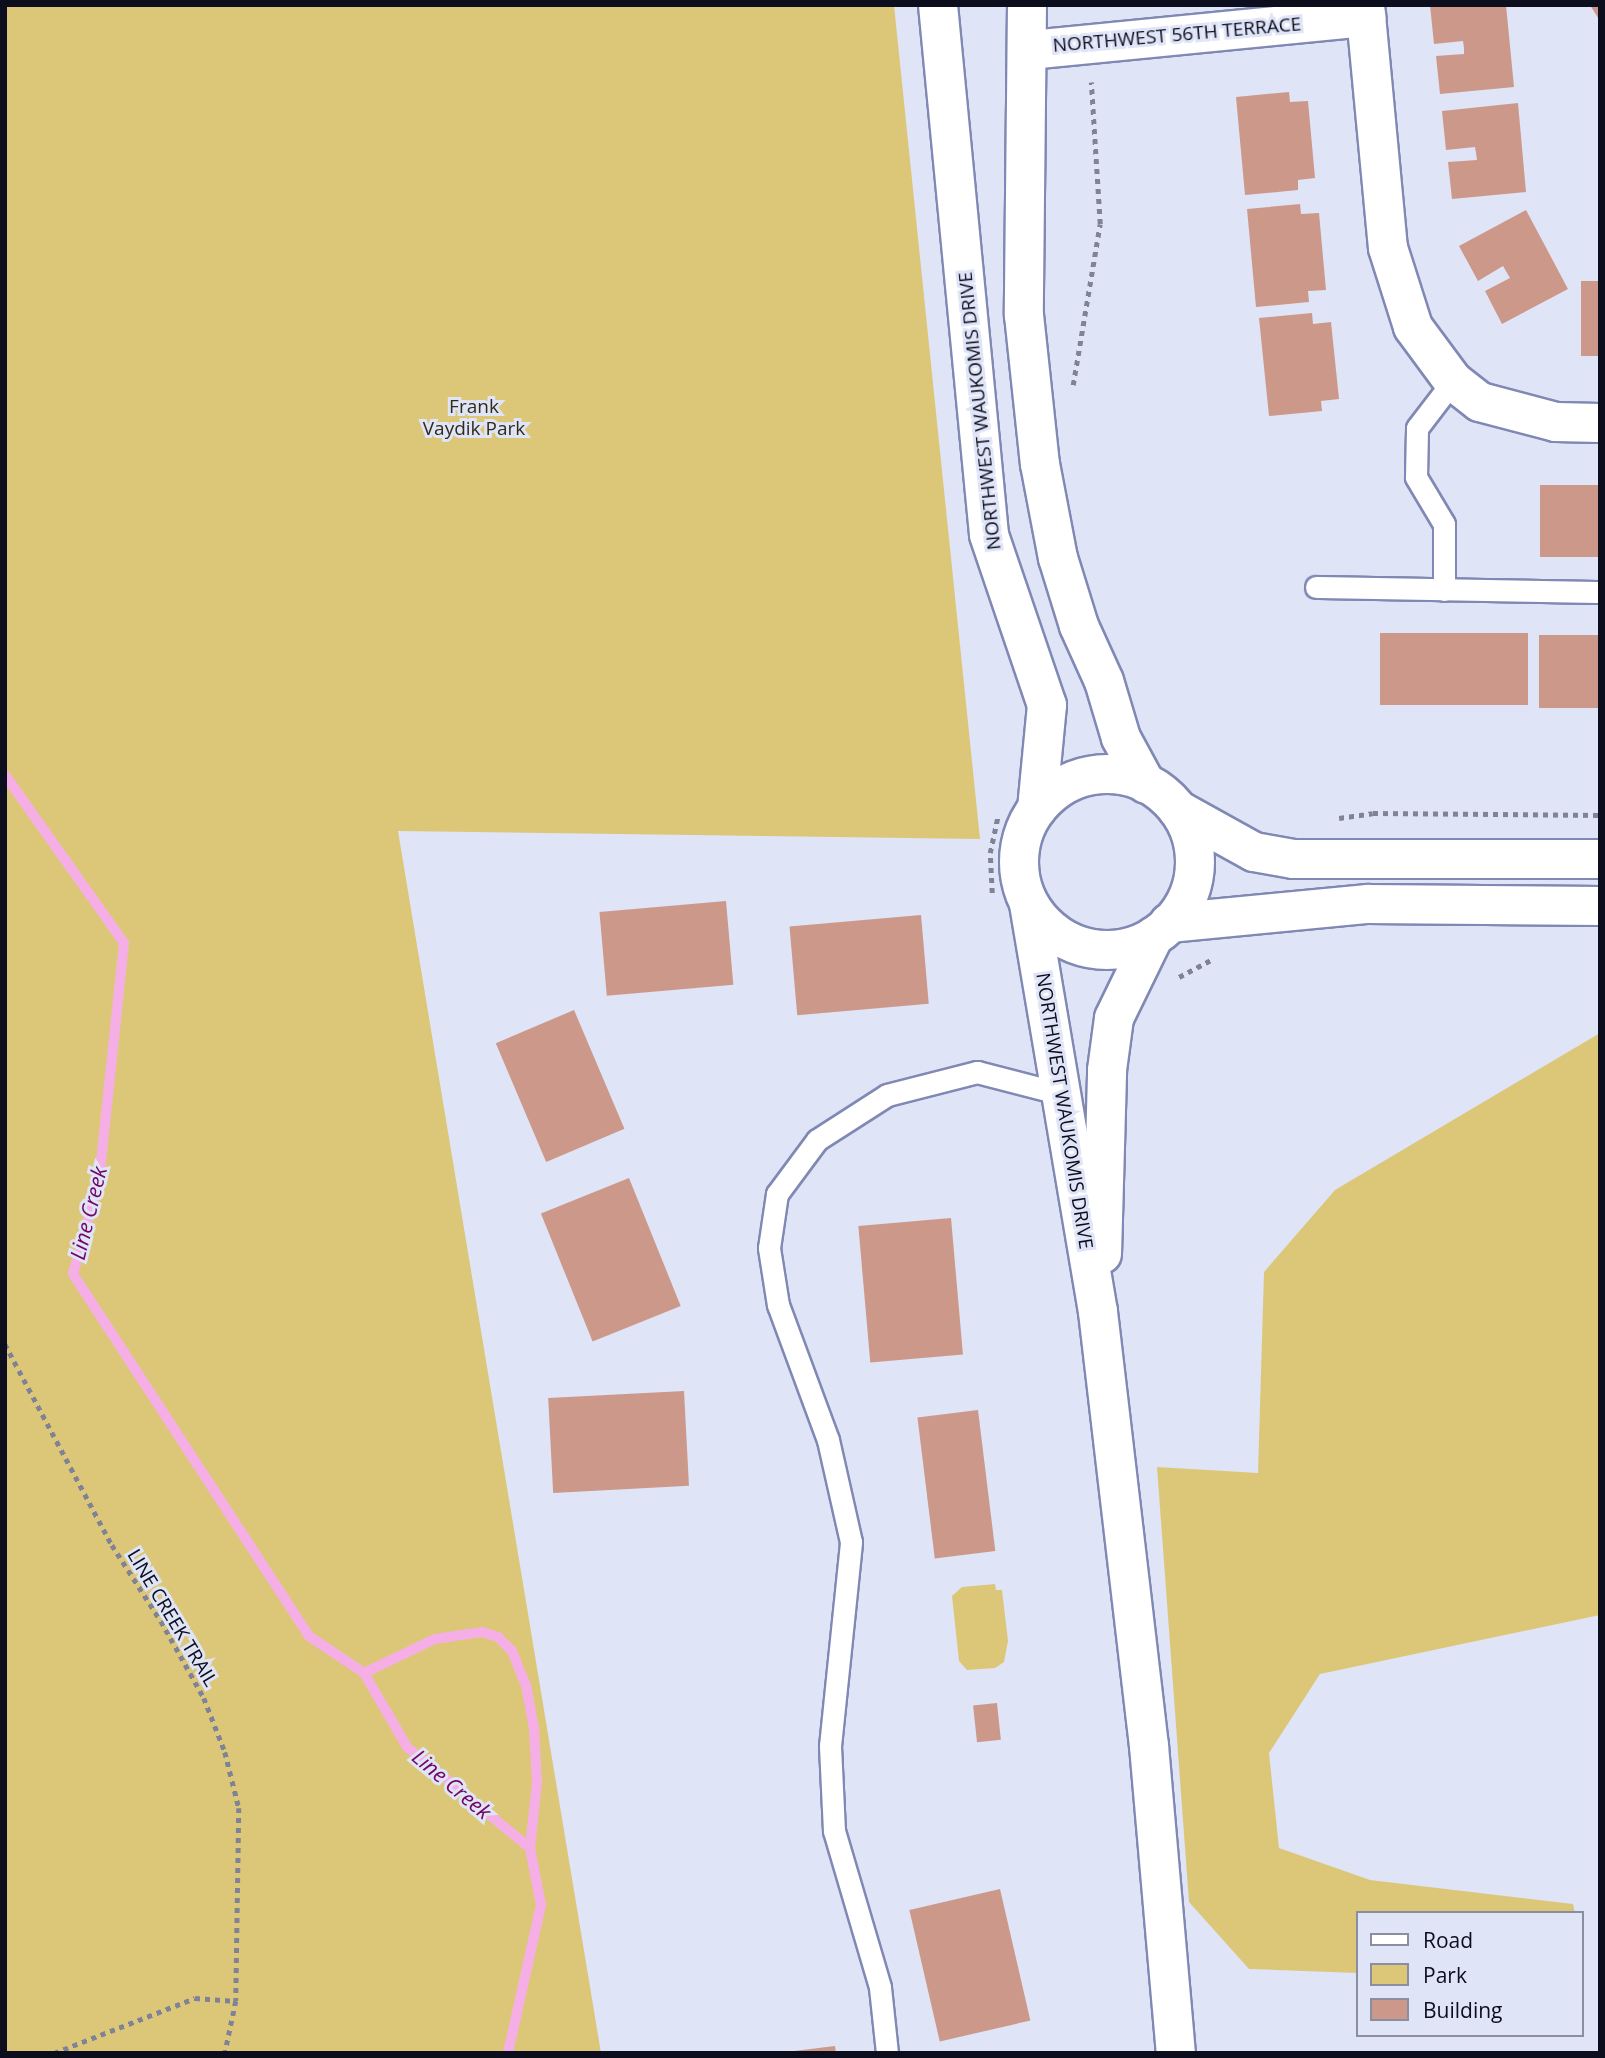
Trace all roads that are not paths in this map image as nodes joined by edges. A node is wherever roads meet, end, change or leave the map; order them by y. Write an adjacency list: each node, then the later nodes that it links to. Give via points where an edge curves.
1 (938, 5): 11 (main road, NORTHWEST WAUKOMIS DRIVE, via 989,535 1047,705)
2 (1027, 5): 4 (main road)
3 (1365, 11): 4 (main road, NORTHWEST 56TH TERRACE); 5 (main road, via 1388,248 1412,327)
4 (1030, 50): 10 (main road, via 1024,316 1040,464 1058,558 1079,626 1104,681 1121,738)
5 (1466, 391): 6 (main road, via 1556,422); 8 (lane, via 1417,428 1416,477 1444,524)
6 (1600, 423)
7 (1316, 587): 8 (lane)
8 (1444, 590): 9 (lane)
9 (1600, 592)
10 (1146, 784): 11 (main road, via 1118,776 1087,776); 12 (main road)
11 (1021, 807): 14 (main road, via 1020,875)
12 (1178, 810): 13 (main road, via 1254,852 1293,859); 16 (main road, via 1194,848 1195,868 1191,889)
13 (1600, 859)
14 (1012, 903): 16 (main road, via 1056,933 1094,949 1114,950); 17 (main road, NORTHWEST WAUKOMIS DRIVE, via 1048,999)
15 (1600, 906): 16 (main road, via 1368,904)
16 (1161, 930): 18 (main road, NORTHWEST WAUKOMIS DRIVE, via 1114,1018 1107,1070 1106,1194)
17 (1058, 1093): 18 (main road, NORTHWEST WAUKOMIS DRIVE); 19 (lane, via 977,1072 887,1096 817,1139 777,1194 769,1248 778,1305 828,1440 852,1542 830,1746 834,1831 880,1987)
18 (1098, 1312): 20 (main road, via 1149,1746)
19 (887, 2053)
20 (1176, 2053)

